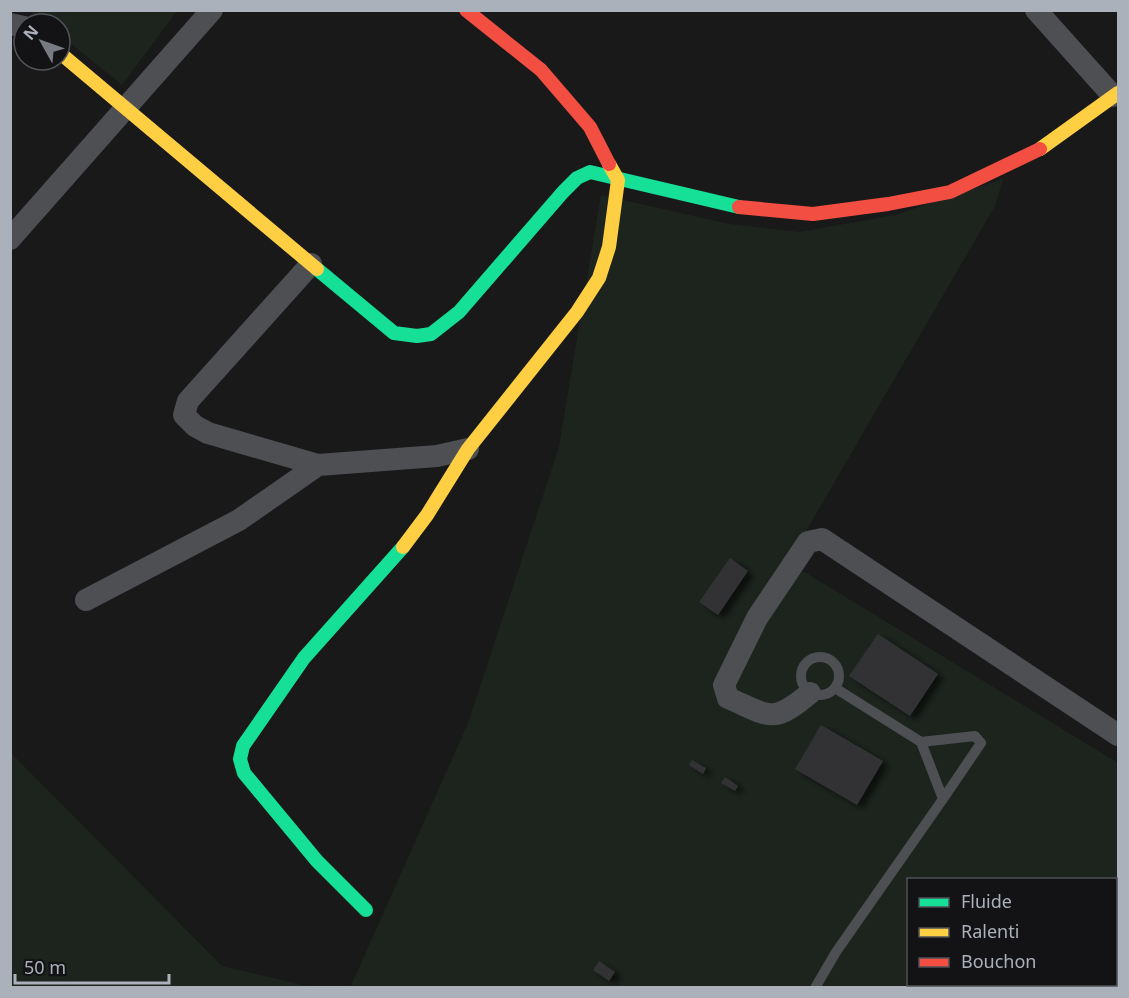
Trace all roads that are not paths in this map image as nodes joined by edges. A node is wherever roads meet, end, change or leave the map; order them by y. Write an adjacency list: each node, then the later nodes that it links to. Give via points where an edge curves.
1 (212, 10): 6 (street)
2 (466, 10): 7 (street, via 541,70 590,127)
3 (1036, 10): 5 (street)
4 (72, 63): 6 (street)
5 (1116, 95): 7 (street, via 1031,155 950,192 888,204 813,214 734,206)
6 (126, 106): 8 (street); 9 (street)
7 (618, 180): 9 (street, via 590,172 577,178 458,314 433,334 394,333); 10 (street, via 609,247 599,278 577,312)
8 (10, 239)
9 (310, 264): 11 (street, via 188,401 184,414 208,433)
10 (468, 449): 11 (street, via 437,456); 18 (street, via 428,515 391,563 304,658 243,746 240,759 244,773 317,861)
11 (318, 465): 12 (street, via 239,520)
12 (86, 600)
13 (836, 688): 14 (lane, via 827,694); 14 (lane, via 838,668 826,657 818,656 804,664 801,672 804,687); 16 (lane)
14 (810, 693): 15 (street, via 783,714 771,716 728,698 724,685 778,585 808,542 822,538)
15 (1119, 735)
16 (921, 742): 17 (lane); 17 (lane, via 975,736 981,743)
17 (943, 799): 19 (lane)
18 (366, 910)
19 (815, 987)

